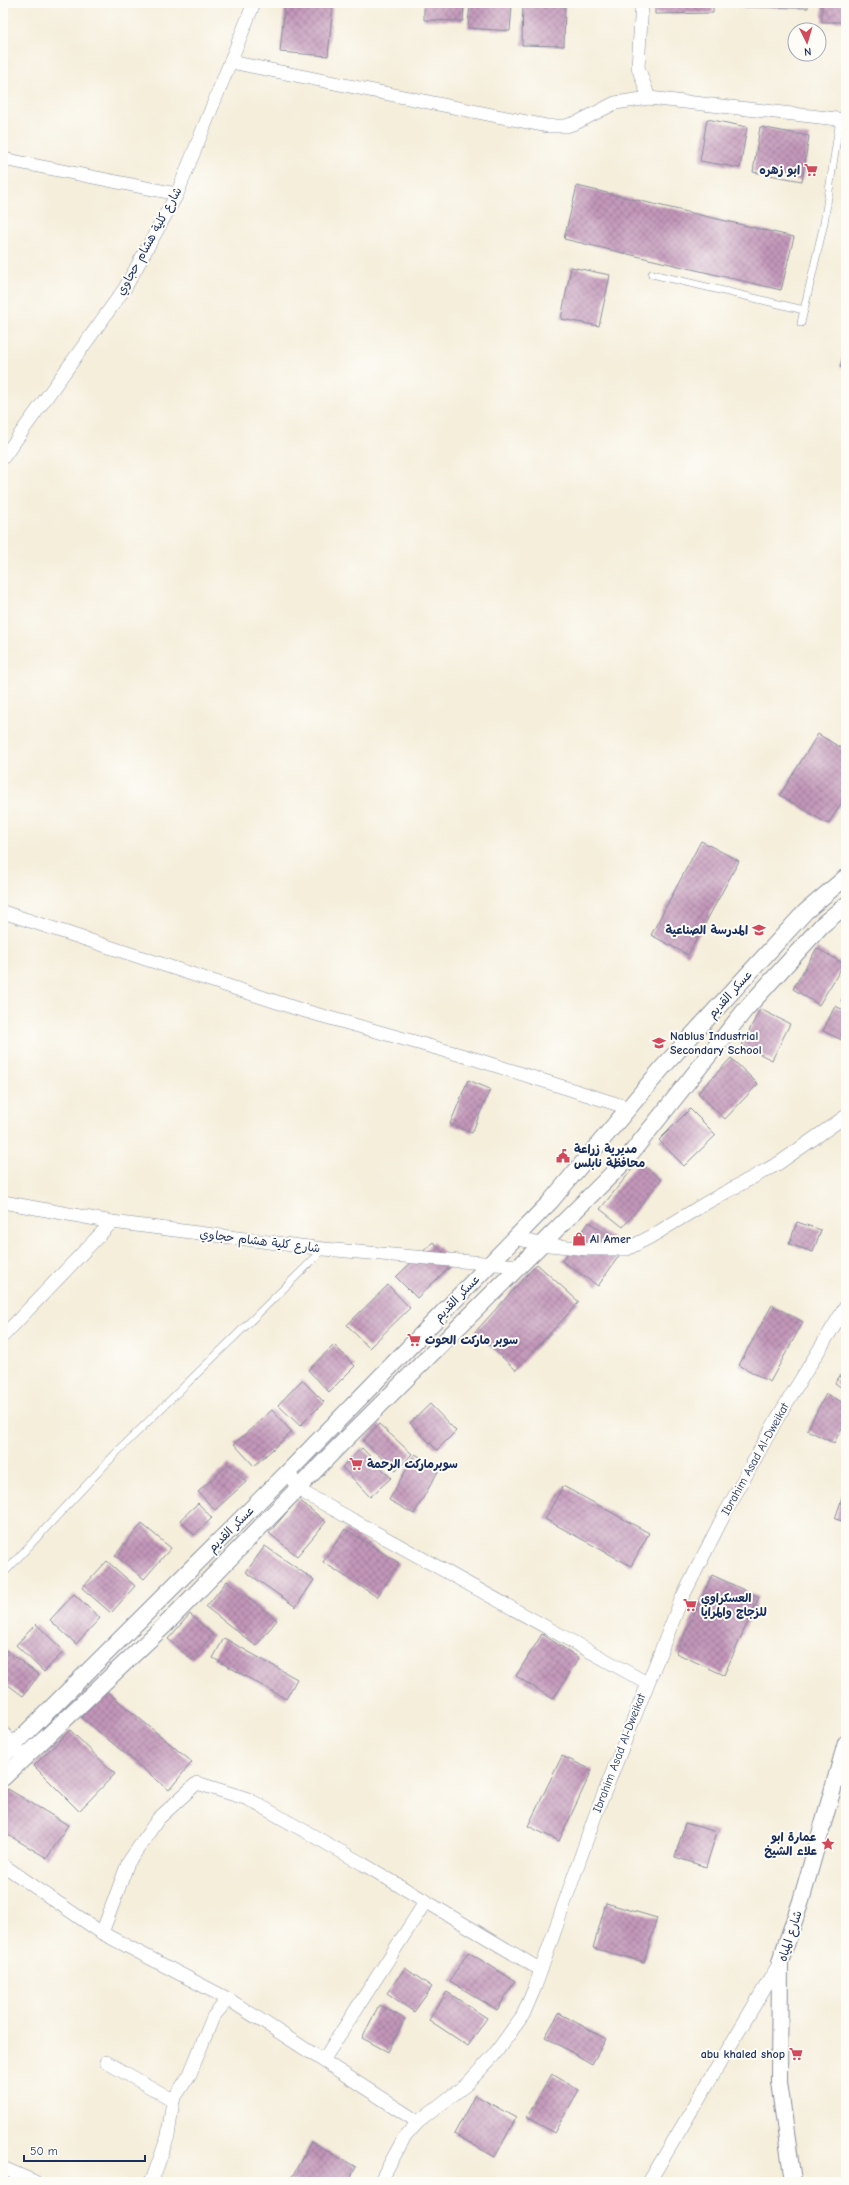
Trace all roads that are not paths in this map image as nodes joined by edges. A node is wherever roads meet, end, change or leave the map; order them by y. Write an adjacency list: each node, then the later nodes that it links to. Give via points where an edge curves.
1 (254, 3): 3 (street, شارع كلية هشام حجاوي)
2 (642, 3): 4 (street, via 638,67)
3 (231, 62): 4 (street, via 547,126 566,126 615,103); 7 (street, شارع كلية هشام حجاوي)
4 (649, 98): 5 (street)
5 (843, 119): 9 (lane, via 824,223)
6 (3, 159): 7 (street)
7 (177, 194): 11 (street, شارع كلية هشام حجاوي, via 125,288)
8 (652, 274): 9 (lane)
9 (804, 310): 10 (lane)
10 (801, 323)
11 (3, 458)
12 (846, 877): 15 (street, عسكر القديم, via 805,912 663,1067)
13 (846, 905): 20 (street, عسكر القديم, via 822,925 745,1010 624,1162)
14 (3, 912): 15 (street, via 298,1008 474,1059)
15 (629, 1108): 19 (street, عسكر القديم, via 550,1202)
16 (846, 1116): 20 (street, via 779,1163 626,1249 587,1249)
17 (3, 1202): 18 (street, شارع كلية هشام حجاوي)
18 (112, 1222): 21 (street, شارع كلية هشام حجاوي); 25 (street)
19 (515, 1238): 20 (street); 22 (street, عسكر القديم)
20 (540, 1244): 23 (street, عسكر القديم)
21 (324, 1249): 22 (street, شارع كلية هشام حجاوي); 28 (lane, via 117,1452)
22 (490, 1264): 23 (street, شارع كلية هشام حجاوي); 26 (street, عسكر القديم)
23 (518, 1266): 27 (street, عسكر القديم)
24 (846, 1306): 29 (street, Ibrahim Asad Al-Dweikat, via 778,1417 723,1517 682,1598)
25 (3, 1336)
26 (289, 1471): 27 (street); 32 (street, عسكر القديم)
27 (297, 1489): 29 (street); 33 (street, عسكر القديم, via 164,1625)
28 (3, 1574)
29 (647, 1683): 39 (street, Ibrahim Asad Al-Dweikat, via 595,1816)
30 (3, 1732): 32 (street)
31 (846, 1743): 38 (street, شارع المياه, via 801,1901)
32 (8, 1751): 33 (street)
33 (24, 1758): 34 (street, عسكر القديم)
34 (3, 1778)
35 (3, 1865): 37 (street)
36 (426, 1901): 37 (street, via 248,1799 197,1783 158,1819 128,1863); 39 (street); 41 (street)
37 (102, 1933): 40 (street)
38 (780, 1962): 49 (street); 50 (street, شارع المياه, via 779,2082)
39 (541, 1970): 44 (street, Ibrahim Asad Al-Dweikat, via 523,2015 494,2055 467,2084)
40 (228, 1999): 41 (street); 43 (street, via 213,2017 190,2074)
41 (324, 2060): 44 (street)
42 (106, 2062): 43 (street)
43 (173, 2100): 47 (street, via 168,2136 154,2178)
44 (418, 2122): 48 (street, Ibrahim Asad Al-Dweikat, via 404,2138)
45 (3, 2168): 46 (street)
46 (35, 2182)
47 (150, 2182)
48 (380, 2182)
49 (649, 2182)
50 (793, 2182)

